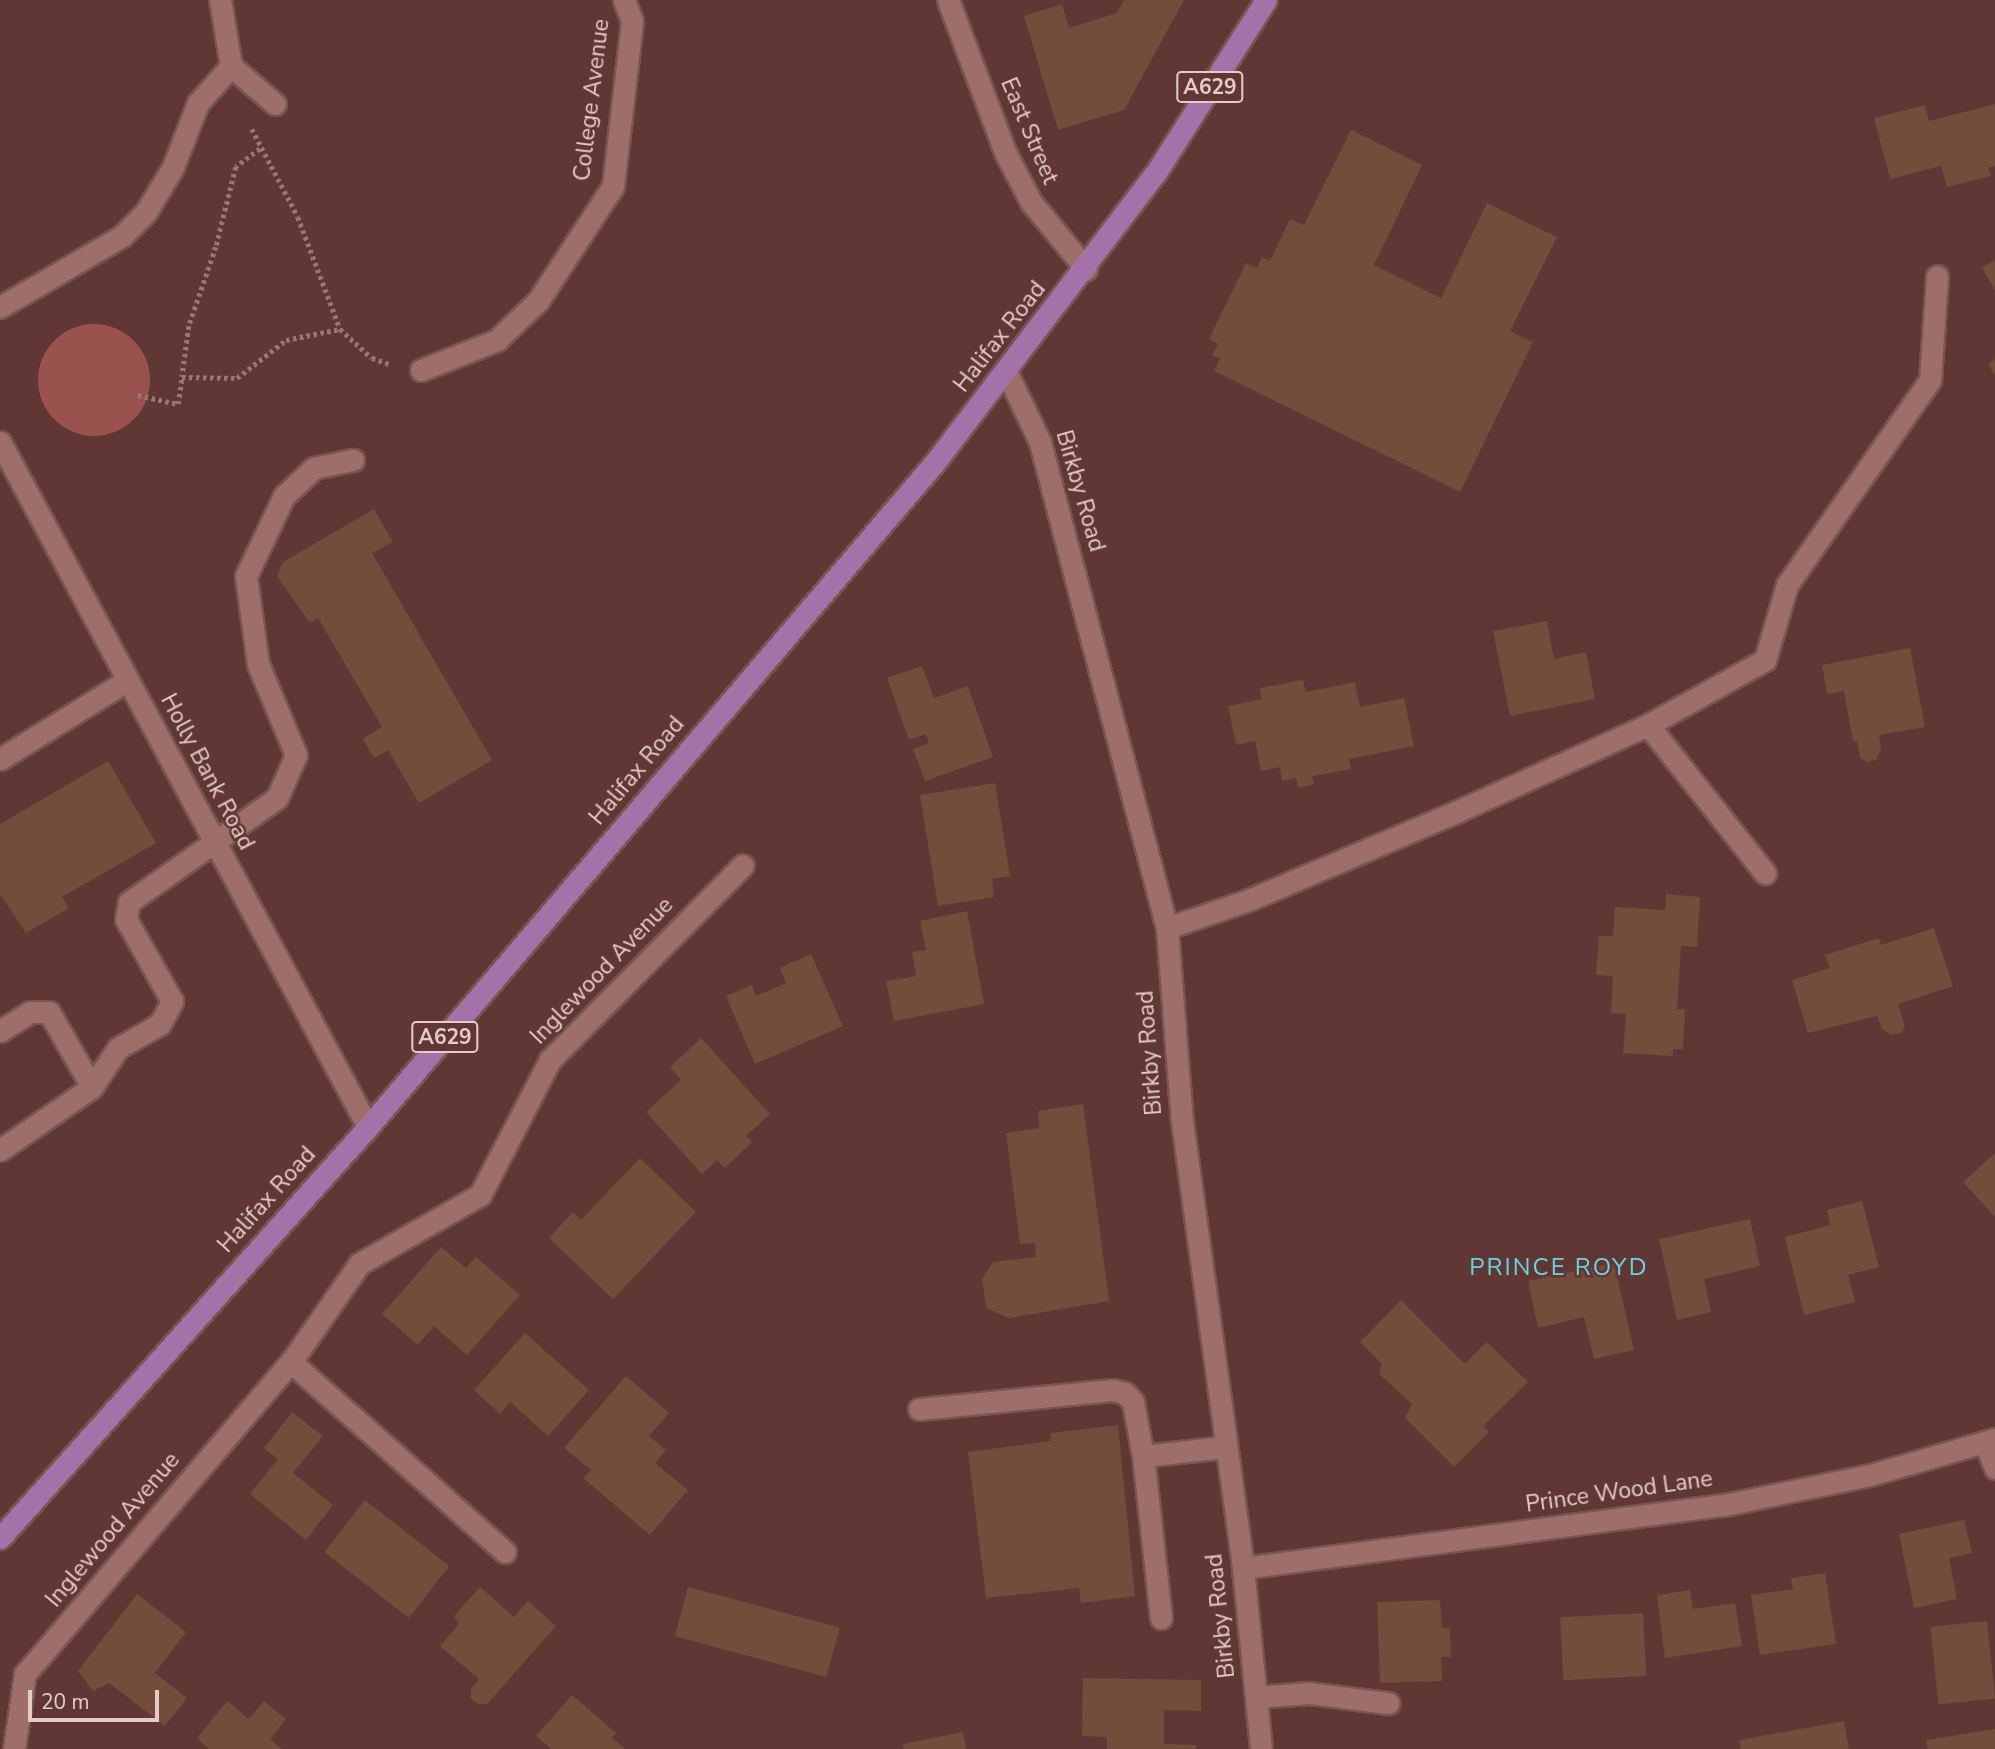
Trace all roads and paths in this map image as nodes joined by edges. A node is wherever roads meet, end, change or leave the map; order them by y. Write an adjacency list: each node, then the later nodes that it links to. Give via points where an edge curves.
1 (220, 0): 5 (street)
2 (624, 0): 12 (street, College Avenue, via 632,21 613,186 538,300 497,340)
3 (948, 0): 8 (street, East Street, via 1006,154 1031,202)
4 (1266, 0): 8 (highway, Halifax Road / A629, via 1155,174)
5 (232, 66): 6 (street); 10 (street, via 198,103 173,167 146,212 122,236)
6 (275, 104): 7 (path, via 257,115 251,129)
7 (260, 149): 11 (path, via 298,217); 14 (path, via 236,167 189,326)
8 (1086, 269): 13 (highway, Halifax Road / A629)
9 (1937, 276): 19 (street, via 1930,380 1787,585 1765,660)
10 (0, 307)
11 (340, 329): 12 (path, via 372,358); 14 (path, via 286,340 237,379)
12 (421, 370)
13 (1006, 371): 24 (street, Birkby Road, via 1040,442); 27 (highway, Halifax Road / A629, via 936,461)
14 (182, 377): 15 (path, via 178,404)
15 (138, 394)
16 (0, 442): 18 (street, Holly Bank Road)
17 (353, 460): 21 (street, via 314,468 284,496 246,576 258,664 296,755 277,798)
18 (128, 680): 20 (street); 21 (street, Holly Bank Road)
19 (1648, 725): 23 (street); 24 (street, via 1315,872)
20 (0, 759)
21 (216, 844): 26 (street, via 129,902 126,919 172,1001 160,1024 118,1048); 27 (street, Holly Bank Road)
22 (743, 865): 29 (street, Inglewood Avenue, via 550,1059 480,1195 359,1264)
23 (1765, 873)
24 (1167, 928): 32 (street, Birkby Road, via 1182,1121)
25 (0, 1031): 26 (street, via 30,1013 48,1012)
26 (92, 1087): 28 (street)
27 (368, 1127): 35 (highway, Halifax Road / A629)
28 (0, 1150)
29 (291, 1362): 36 (street); 41 (street, Inglewood Avenue, via 24,1674)
30 (919, 1409): 33 (street, via 1125,1393 1139,1415)
31 (1990, 1441): 34 (street); 37 (street, Prince Wood Lane, via 1870,1475 1724,1505)
32 (1225, 1447): 33 (street); 37 (street, Birkby Road)
33 (1143, 1456): 38 (street)
34 (1995, 1468)
35 (0, 1538)
36 (505, 1552)
37 (1243, 1568): 39 (street, Birkby Road)
38 (1161, 1618)
39 (1256, 1697): 40 (street, via 1308,1693); 42 (street, Birkby Road)
40 (1388, 1703)
41 (14, 1749)
42 (1261, 1749)

